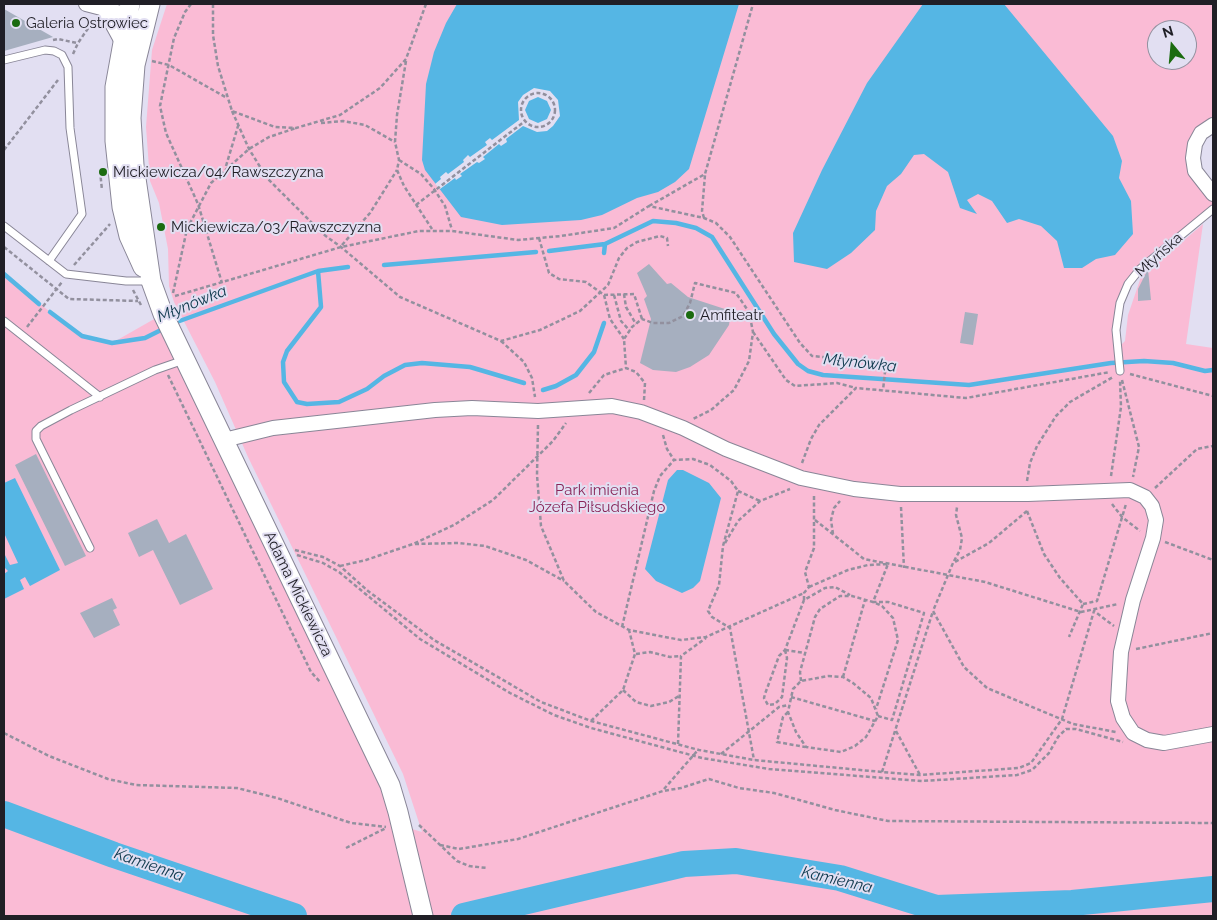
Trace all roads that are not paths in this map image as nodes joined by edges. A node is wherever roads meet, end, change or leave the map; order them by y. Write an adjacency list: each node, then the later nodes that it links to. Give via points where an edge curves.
1 (86, 4): 2 (street)
2 (128, 9): 9 (street, Adama Mickiewicza, via 135,64 131,118 134,165); 9 (street, Adama Mickiewicza, via 114,95 116,171 129,236)
3 (4, 60): 8 (lane, via 45,50 62,56 68,67 70,128 82,214)
4 (1213, 125): 5 (street, via 1201,133 1194,144 1193,158 1195,171)
5 (1213, 194)
6 (1213, 209): 12 (lane, Młyńska, via 1140,269 1128,284 1120,303 1116,330)
7 (4, 226): 8 (lane)
8 (49, 261): 9 (lane, via 66,274)
9 (151, 281): 11 (street, Adama Mickiewicza, via 155,308)
10 (4, 322): 13 (lane)
11 (185, 359): 13 (lane); 14 (street, Adama Mickiewicza)
12 (1120, 371)
13 (100, 397): 15 (lane, via 41,426 36,432 36,439)
14 (224, 440): 16 (street, via 273,428 435,410 538,411 612,406 642,412 726,449 807,478 854,489 900,494 1130,490 1152,506 1156,520 1121,652 1118,701 1123,718 1130,738 1164,743); 17 (street, Adama Mickiewicza, via 390,784 410,832)
15 (90, 548)
16 (1213, 734)
17 (423, 916)

